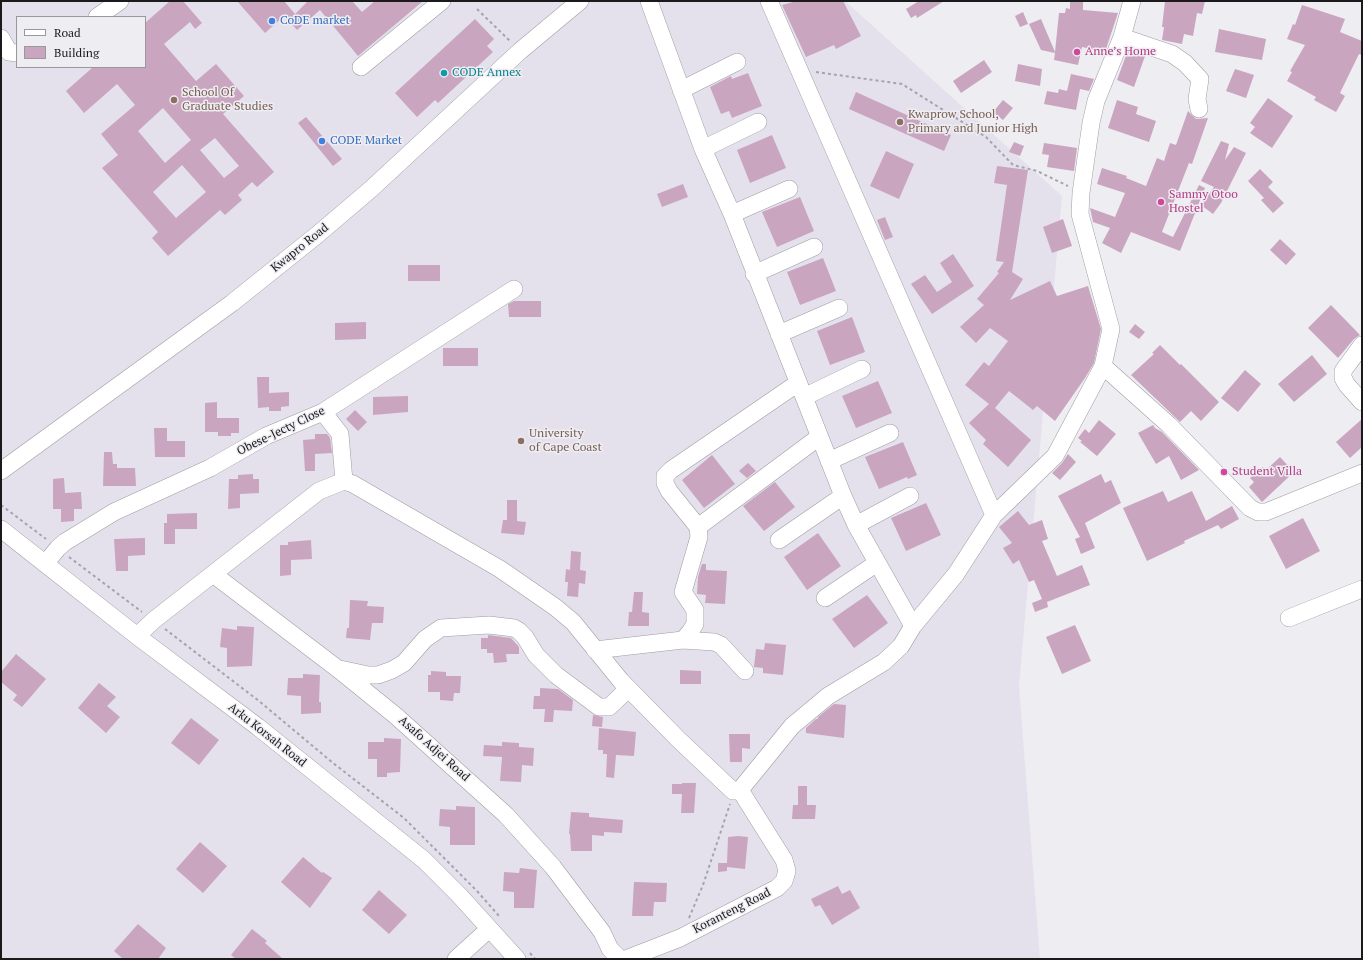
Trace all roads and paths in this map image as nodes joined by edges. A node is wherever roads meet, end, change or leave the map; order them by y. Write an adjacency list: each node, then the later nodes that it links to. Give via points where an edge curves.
1 (120, 1): 8 (street)
2 (442, 1): 14 (street)
3 (580, 1): 11 (street, Kwapro Road)
4 (649, 1): 16 (street)
5 (769, 1): 15 (street)
6 (1132, 1): 9 (street)
7 (477, 9): 11 (path)
8 (98, 16)
9 (1122, 37): 17 (street, via 1172,54 1185,63 1200,79 1197,99); 21 (street, via 1096,101)
10 (1, 38): 12 (street, via 10,52)
11 (520, 51): 37 (street, Kwapro Road, via 371,189 317,235 204,325)
12 (16, 54)
13 (737, 62): 16 (street)
14 (361, 67)
15 (798, 70): 21 (path, via 902,84 986,137 1013,165 1037,171); 42 (street)
16 (681, 90): 19 (street)
17 (1199, 109)
18 (758, 122): 19 (street)
19 (703, 149): 22 (street)
20 (789, 189): 22 (street)
21 (1081, 193): 29 (street, via 1080,214 1111,329)
22 (732, 214): 24 (street)
23 (814, 247): 24 (street)
24 (754, 274): 27 (street)
25 (514, 289): 33 (street, Obese-Jecty Close)
26 (839, 308): 27 (street)
27 (779, 334): 31 (street)
28 (1362, 345): 32 (street, via 1343,371 1347,386)
29 (1103, 366): 38 (street, via 1169,425 1250,508 1258,512 1266,512); 42 (street, via 1055,456)
30 (862, 369): 31 (street)
31 (801, 390): 35 (street); 44 (street, via 664,476 669,491)
32 (1362, 402)
33 (323, 412): 39 (street, via 340,434); 47 (street, Obese-Jecty Close, via 266,436 210,468 114,512 58,548)
34 (890, 433): 36 (street)
35 (819, 437): 36 (street); 44 (street)
36 (829, 462): 40 (street)
37 (1, 471)
38 (1362, 473)
39 (344, 481): 49 (street, via 319,491); 56 (street, via 500,569 561,612)
40 (843, 496): 43 (street); 46 (street)
41 (910, 496): 43 (street)
42 (994, 515): 53 (street, via 956,574)
43 (856, 525): 48 (street)
44 (698, 527): 55 (street, via 699,537 683,592 695,610 696,617 695,624)
45 (1, 529): 47 (street, Arku Korsah Road)
46 (779, 540)
47 (45, 564): 54 (street, Arku Korsah Road)
48 (877, 564): 51 (street); 53 (street)
49 (213, 574): 54 (street); 57 (street, Asafo Adjei Road)
50 (1362, 589): 52 (street)
51 (825, 598)
52 (1289, 618)
53 (913, 626): 60 (street, via 901,646 884,662 828,696 792,726)
54 (137, 636): 61 (street, Arku Korsah Road, via 258,727 424,860)
55 (684, 640): 56 (street); 58 (street, via 714,642 721,645)
56 (595, 650): 59 (street)
57 (338, 669): 59 (street, via 378,675 404,663 425,639 441,628 489,625 519,631 556,676 599,707 609,707); 65 (street, Asafo Adjei Road, via 419,734 506,815 553,868 602,932 610,949)
58 (745, 670)
59 (628, 689): 60 (street)
60 (736, 790): 62 (path, via 703,885); 62 (street, Koranteng Road, via 784,860 787,871 784,881 777,888)
61 (489, 929): 63 (street); 64 (street, Arku Korsah Road)
62 (680, 938): 66 (street, Koranteng Road)
63 (456, 959)
64 (517, 959)
65 (620, 959)
66 (626, 959)

